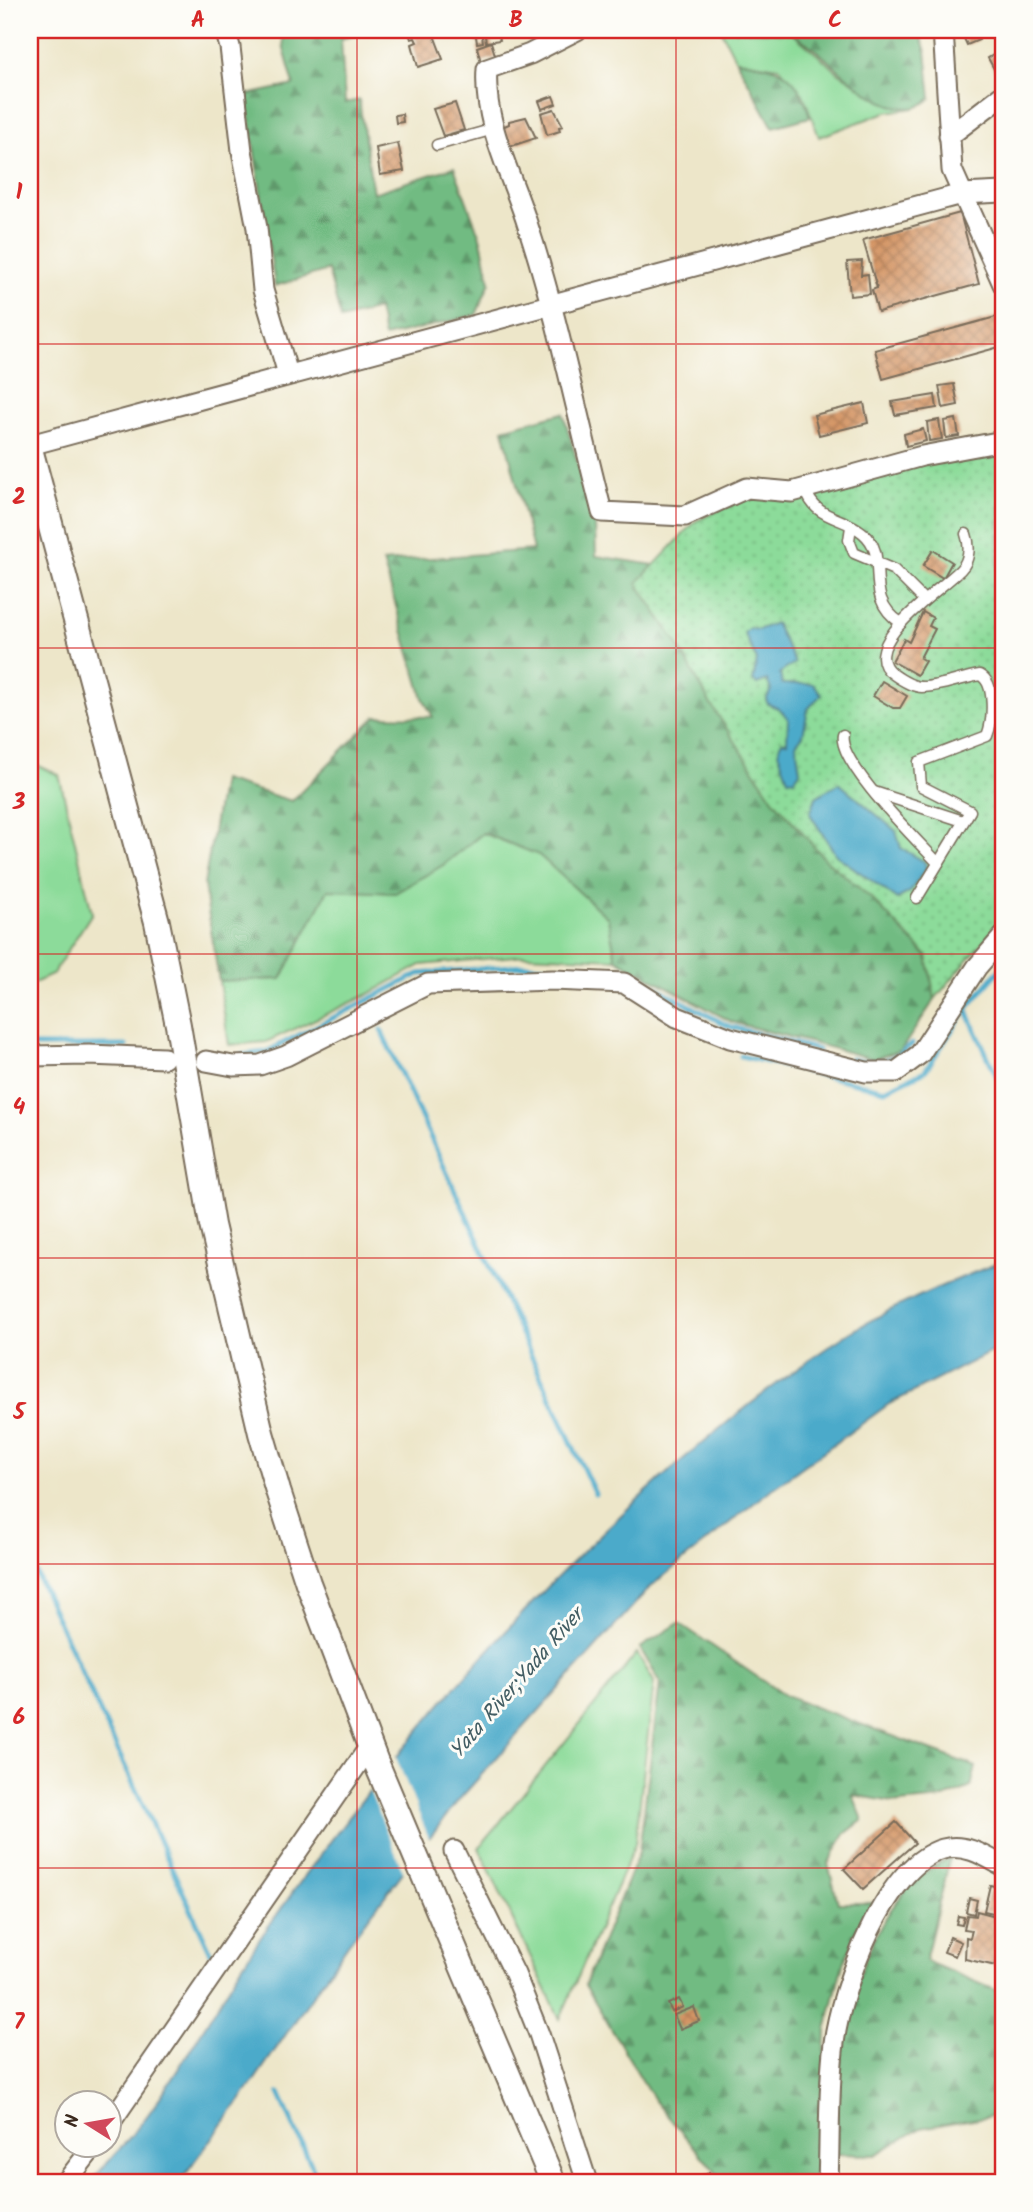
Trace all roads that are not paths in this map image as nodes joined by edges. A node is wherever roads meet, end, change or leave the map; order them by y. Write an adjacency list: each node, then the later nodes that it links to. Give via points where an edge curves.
1 (225, 30): 12 (street, via 263,290)
2 (577, 30): 5 (street, via 487,69)
3 (943, 30): 6 (street)
4 (1003, 95): 6 (street)
5 (494, 129): 7 (lane); 11 (street)
6 (949, 136): 9 (street, via 952,170)
7 (437, 145)
8 (1003, 192): 9 (street)
9 (962, 194): 10 (street); 11 (street)
10 (1003, 284)
11 (549, 305): 12 (street); 15 (street, via 602,512 685,516 747,488 792,492)
12 (288, 374): 14 (street)
13 (1003, 441): 15 (street, via 922,456)
14 (30, 447): 30 (street, via 157,922 212,1224 261,1433 308,1583)
15 (805, 488): 16 (lane, via 815,507)
16 (851, 527): 18 (lane, via 864,533); 18 (lane, via 854,553)
17 (966, 534): 19 (lane, via 969,550 963,568)
18 (877, 564): 19 (lane, via 904,578); 20 (lane, via 878,597)
19 (924, 600): 20 (lane)
20 (901, 623): 23 (lane, via 889,640 884,660 895,676 921,688 980,675 990,687 987,736 919,762 921,786 970,811)
21 (843, 735): 22 (lane, via 847,758)
22 (874, 792): 23 (lane); 24 (lane)
23 (963, 821): 24 (lane)
24 (938, 863): 25 (lane)
25 (917, 898)
26 (1003, 937): 29 (street, via 977,967 920,1054 896,1072 866,1072 730,1038 677,1017 624,983 553,979 428,984 260,1065)
27 (30, 1056): 28 (street)
28 (164, 1058)
29 (205, 1061)
30 (373, 1754): 33 (street); 36 (street)
31 (454, 1851): 37 (street, via 515,1974)
32 (1003, 1866): 38 (street, via 963,1848 943,1849 907,1874 872,1925 852,1967 834,2044)
33 (122, 2106)
34 (83, 2160): 35 (street)
35 (66, 2182)
36 (554, 2182)
37 (587, 2182)
38 (828, 2182)

